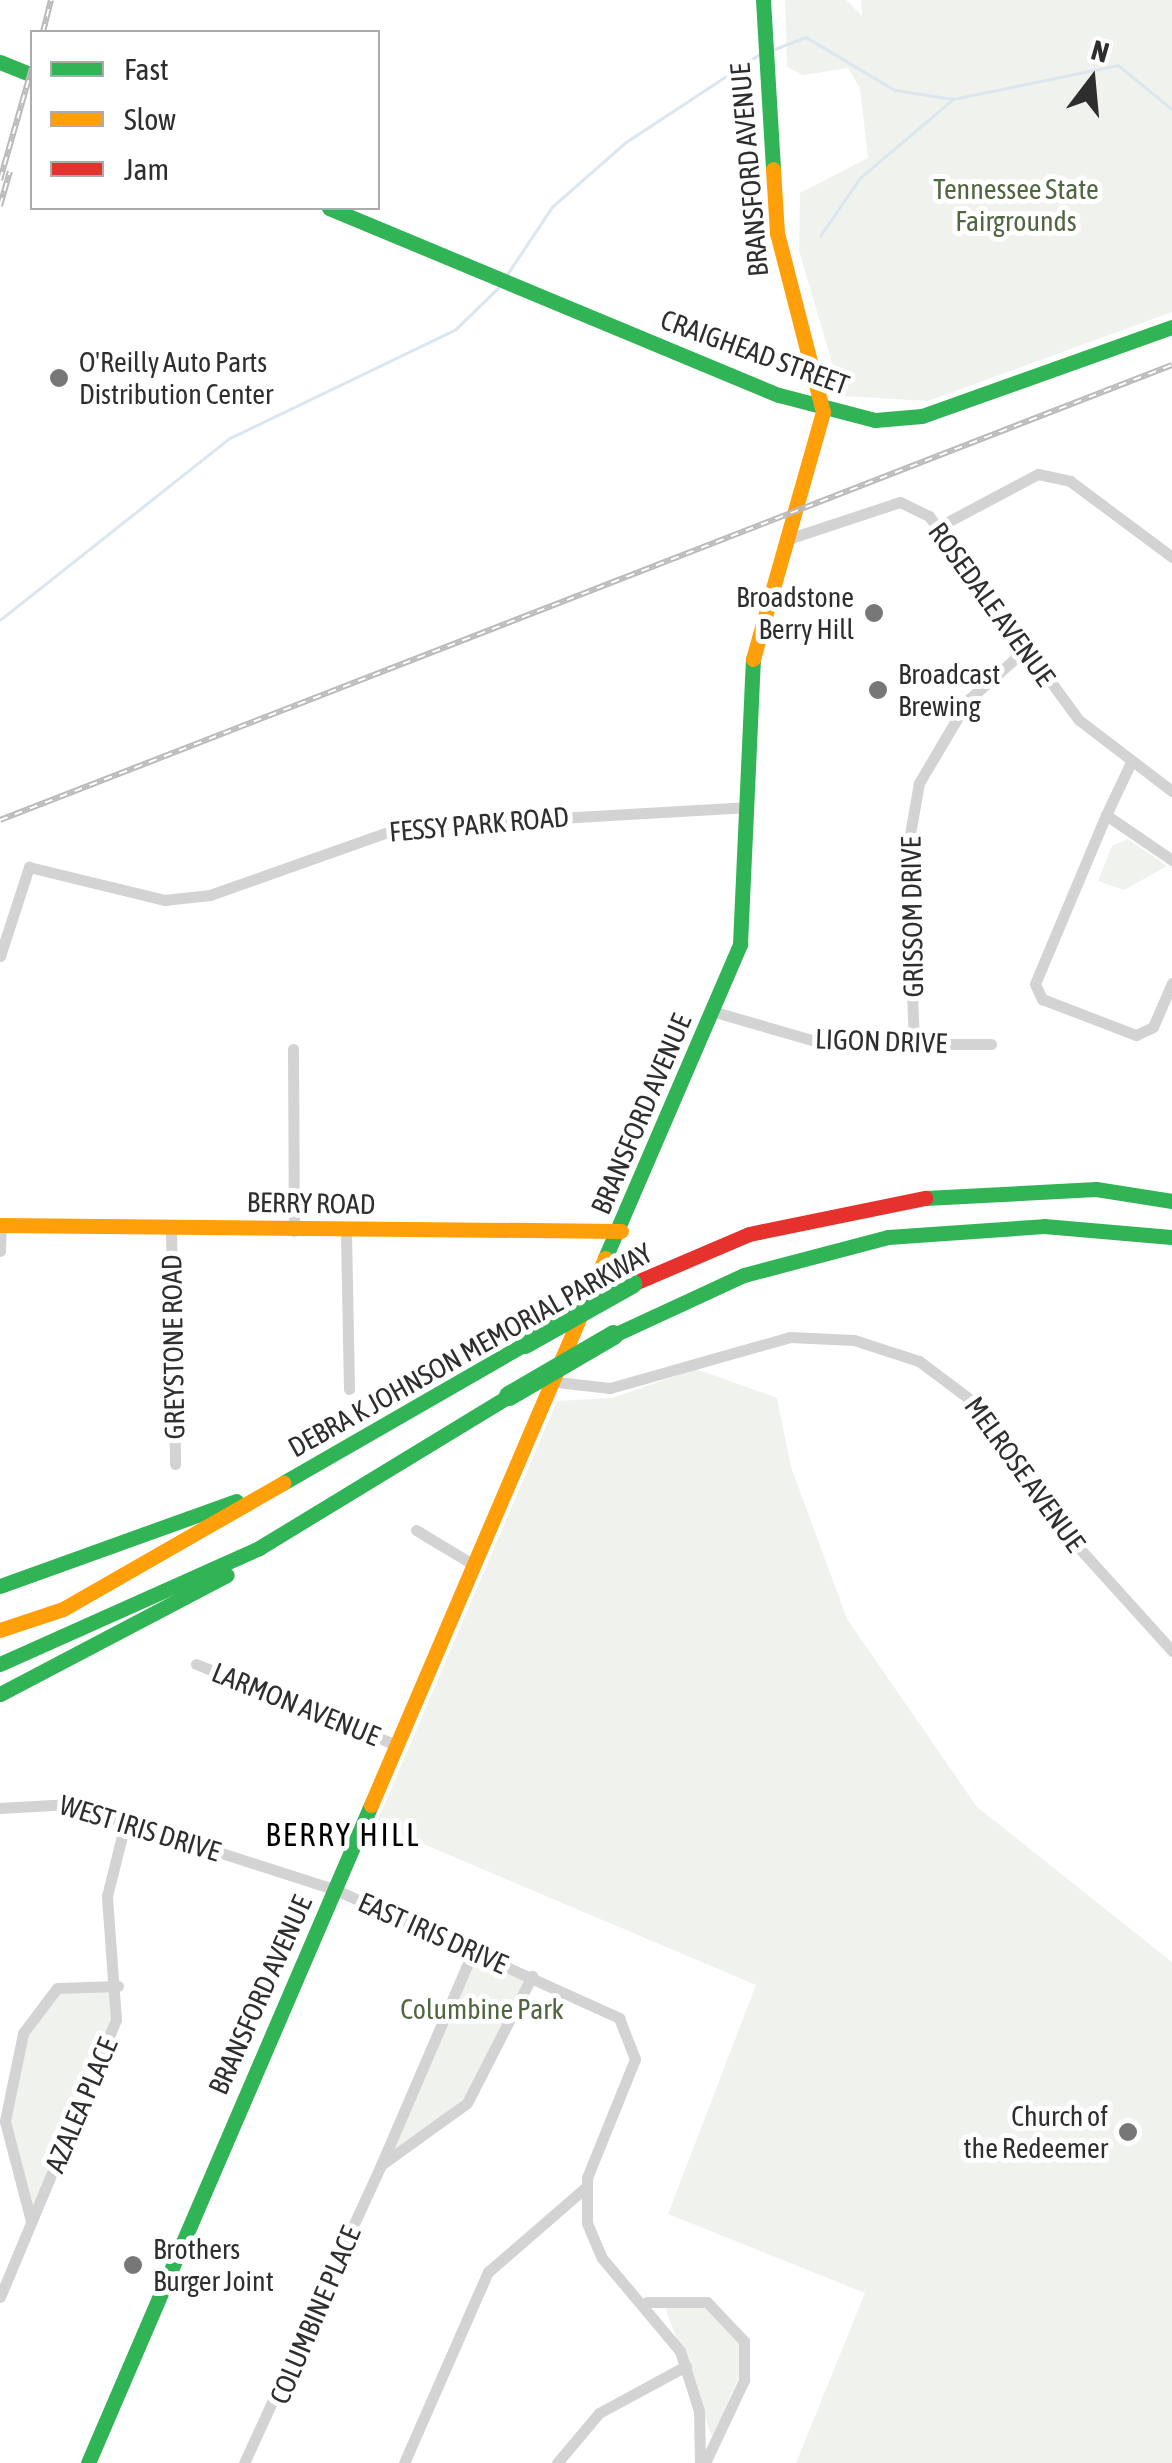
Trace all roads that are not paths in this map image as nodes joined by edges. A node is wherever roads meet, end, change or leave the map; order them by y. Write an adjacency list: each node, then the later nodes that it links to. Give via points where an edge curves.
1 (764, 0): 6 (main road, BRANSFORD AVENUE, via 777,233)
2 (0, 62): 3 (main road)
3 (30, 74)
4 (333, 210): 6 (main road, CRAIGHEAD STREET)
5 (1172, 327): 6 (main road, CRAIGHEAD STREET, via 922,416)
6 (823, 412): 8 (main road, BRANSFORD AVENUE)
7 (940, 526): 8 (street, ROSEDALE AVENUE, via 900,502); 9 (street, via 1038,474 1070,481); 10 (street, ROSEDALE AVENUE)
8 (785, 540): 13 (main road, BRANSFORD AVENUE, via 752,662)
9 (1172, 556)
10 (1026, 650): 11 (street, ROSEDALE AVENUE, via 1079,720); 20 (street, GRISSOM DRIVE, via 960,710 919,784 907,852)
11 (1131, 762): 12 (street, ROSEDALE AVENUE); 14 (street)
12 (1172, 791)
13 (744, 806): 16 (street, FESSY PARK ROAD, via 402,827 210,894 164,900 29,867); 18 (main road, BRANSFORD AVENUE, via 746,914)
14 (1106, 815): 15 (street); 17 (street, via 1036,993 1136,1036 1153,1027)
15 (1172, 860)
16 (0, 956)
17 (1172, 982)
18 (715, 1012): 20 (street, LIGON DRIVE, via 826,1044); 26 (main road, BRANSFORD AVENUE)
19 (991, 1044): 20 (street, LIGON DRIVE)
20 (914, 1045)
21 (293, 1050): 25 (street)
22 (1172, 1200): 33 (main road, DEBRA K JOHNSON MEMORIAL PARKWAY, bridge, via 1096,1189 886,1200 749,1234 632,1284)
23 (0, 1225): 24 (main road, BERRY ROAD); 29 (street)
24 (171, 1229): 25 (main road, BERRY ROAD); 32 (street, GREYSTONE ROAD)
25 (294, 1231): 27 (main road, BERRY ROAD)
26 (621, 1232): 27 (main road, BERRY ROAD); 30 (main road, BRANSFORD AVENUE)
27 (346, 1233): 31 (street)
28 (1172, 1237): 35 (main road, DEBRA K JOHNSON MEMORIAL PARKWAY, bridge, via 1044,1226 888,1237 744,1275 614,1335)
29 (0, 1251)
30 (558, 1382): 36 (main road, BRANSFORD AVENUE); 39 (street, MELROSE AVENUE, via 610,1388 790,1337 854,1340 919,1361 984,1409 1061,1528)
31 (349, 1389)
32 (176, 1464)
33 (304, 1476): 37 (main road); 38 (main road, DEBRA K JOHNSON MEMORIAL PARKWAY, via 63,1609)
34 (416, 1530): 36 (street)
35 (259, 1548): 40 (main road, DEBRA K JOHNSON MEMORIAL PARKWAY); 42 (main road, via 140,1625)
36 (474, 1565): 43 (main road, BRANSFORD AVENUE)
37 (0, 1582)
38 (0, 1630)
39 (1172, 1652)
40 (0, 1664)
41 (196, 1664): 43 (street, LARMON AVENUE)
42 (0, 1694)
43 (396, 1745): 46 (main road, BRANSFORD AVENUE)
44 (0, 1808): 45 (street, WEST IRIS DRIVE, via 48,1800)
45 (126, 1820): 46 (street, WEST IRIS DRIVE); 49 (street, AZALEA PLACE, via 107,1896)
46 (336, 1890): 47 (street, EAST IRIS DRIVE); 56 (main road, BRANSFORD AVENUE)
47 (473, 1951): 48 (street, EAST IRIS DRIVE); 50 (street, COLUMBINE PLACE)
48 (532, 1976): 50 (street, COLUMBINE PLACE, via 467,2103); 51 (street, EAST IRIS DRIVE, via 611,2011 634,2045)
49 (118, 1986): 52 (street, AZALEA PLACE, via 104,2058); 52 (street, AZALEA PLACE, via 57,1988 22,2033 5,2121)
50 (380, 2165): 57 (street, COLUMBINE PLACE)
51 (584, 2188): 54 (street, EAST IRIS DRIVE, via 594,2243); 58 (street, via 488,2272)
52 (32, 2221): 53 (street, AZALEA PLACE)
53 (0, 2296)
54 (647, 2302): 55 (street, EAST IRIS DRIVE); 60 (street, EAST IRIS DRIVE, via 707,2302 744,2342 744,2380)
55 (686, 2366): 59 (street, via 600,2412); 60 (street, EAST IRIS DRIVE)
56 (88, 2463)
57 (244, 2463)
58 (404, 2463)
59 (556, 2463)
60 (702, 2463)

